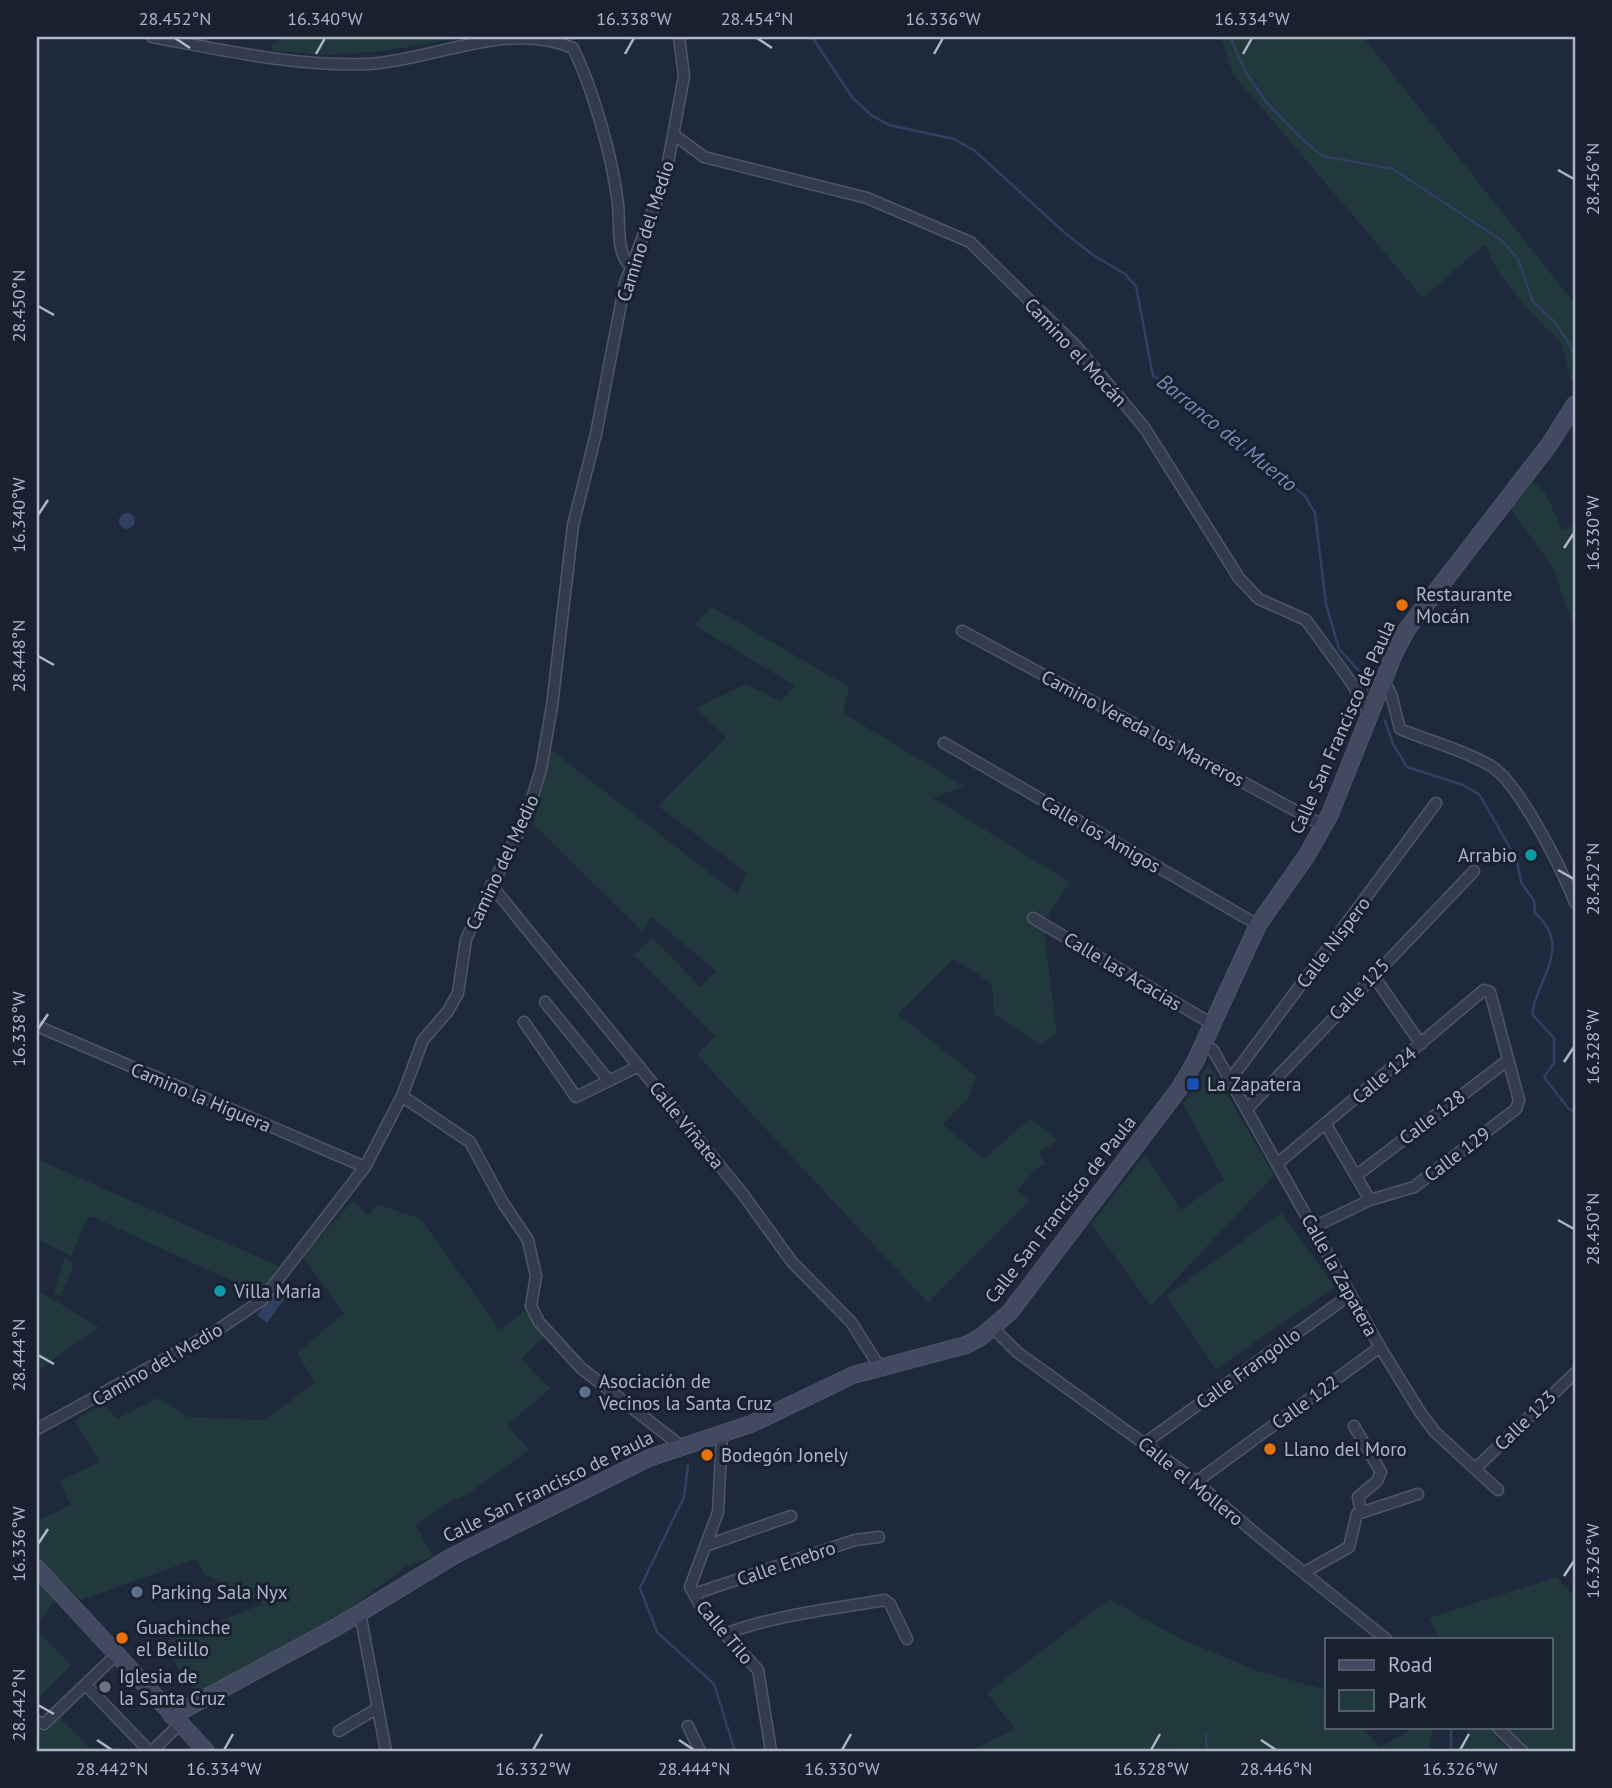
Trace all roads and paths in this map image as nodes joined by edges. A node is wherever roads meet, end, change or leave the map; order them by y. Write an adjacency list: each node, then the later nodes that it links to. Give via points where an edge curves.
1 (152, 37): 4 (street, via 232,52 342,64 390,61 496,40 543,40)
2 (578, 37): 4 (street)
3 (679, 37): 5 (street, Camino del Medio, via 685,65)
4 (573, 48): 6 (street, via 597,114 618,202 623,258)
5 (673, 134): 6 (street, Camino del Medio, via 665,179); 10 (street, Camino el Mocán, via 704,157 867,198 970,242 1076,346 1144,427 1239,578 1259,599 1306,620)
6 (631, 266): 15 (street, Camino del Medio, via 573,525 541,769 527,815)
7 (1575, 404): 9 (main road, Calle San Francisco de Paula, via 1549,445 1422,608)
8 (962, 631): 13 (street, Camino Vereda los Marreros)
9 (1383, 679): 10 (main road, Calle San Francisco de Paula); 16 (street, via 1400,729 1491,766 1509,782)
10 (1369, 713): 13 (main road, Calle San Francisco de Paula)
11 (944, 743): 18 (street, Calle los Amigos)
12 (1436, 803): 28 (street, Calle Níspero)
13 (1324, 826): 18 (main road, Calle San Francisco de Paula)
14 (1474, 871): 19 (street, Calle 125)
15 (491, 885): 27 (street, Calle Viñatea); 30 (street, Camino del Medio, via 466,939 458,993 449,1011 423,1040)
16 (1575, 903)
17 (1034, 918): 22 (street, Calle las Acacias)
18 (1258, 925): 22 (main road, Calle San Francisco de Paula)
19 (1373, 975): 25 (street); 31 (street, Calle 125)
20 (545, 1002): 29 (street)
21 (524, 1022): 29 (street, via 576,1097)
22 (1212, 1024): 24 (main road, Calle San Francisco de Paula)
23 (37, 1026): 34 (street, Camino la Higuera)
24 (1204, 1044): 28 (street, Calle la Zapatera, via 1213,1050); 39 (main road, Calle San Francisco de Paula, via 1179,1088 1010,1312)
25 (1421, 1044): 26 (street, Calle 124, via 1484,990 1490,992); 32 (street, Calle 124)
26 (1508, 1060): 35 (street, Calle 128); 36 (street, Calle 129, via 1518,1105 1414,1186)
27 (639, 1066): 29 (street); 41 (street, Calle Viñatea, via 792,1262 851,1322)
28 (1230, 1080): 31 (street, Calle la Zapatera)
29 (609, 1081)
30 (401, 1096): 34 (street, Camino del Medio); 47 (street, via 470,1142 528,1240 536,1276 531,1306 539,1322 581,1368)
31 (1247, 1108): 33 (street, Calle la Zapatera)
32 (1325, 1123): 33 (street, Calle 124); 35 (street)
33 (1278, 1163): 37 (street, Calle la Zapatera)
34 (365, 1167): 44 (street, Camino del Medio, via 254,1306)
35 (1357, 1175): 36 (street)
36 (1370, 1199): 37 (street, Calle 129)
37 (1314, 1227): 38 (street, Calle la Zapatera)
38 (1351, 1294): 40 (street, Calle la Zapatera); 46 (street, Calle Frangollo)
39 (993, 1328): 41 (main road, Calle San Francisco de Paula, via 946,1353); 46 (street, Calle el Mollero, via 1017,1352)
40 (1380, 1347): 48 (street, Calle la Zapatera, via 1435,1432); 49 (street, Calle 122)
41 (879, 1366): 45 (main road, Calle San Francisco de Paula)
42 (1575, 1373): 48 (street, Calle 123)
43 (1354, 1426): 52 (street, via 1381,1472 1358,1497)
44 (37, 1429)
45 (722, 1434): 47 (main road, Calle San Francisco de Paula); 55 (street, Calle Tilo, via 720,1504)
46 (1145, 1443): 49 (street, Calle el Mollero)
47 (681, 1446): 59 (main road, Calle San Francisco de Paula, via 453,1556)
48 (1476, 1468): 50 (street, Calle la Zapatera)
49 (1196, 1482): 57 (street, Calle el Mollero)
50 (1498, 1490)
51 (1418, 1494): 52 (street)
52 (1362, 1512): 57 (street, via 1353,1520 1349,1547)
53 (791, 1516): 55 (street)
54 (879, 1537): 58 (street, Calle Enebro, via 855,1540)
55 (708, 1545): 58 (street, Calle Tilo, via 692,1578)
56 (37, 1567): 63 (main road)
57 (1305, 1573): 61 (street, Calle el Mollero)
58 (694, 1594): 60 (street, Calle Tilo)
59 (360, 1613): 65 (street); 66 (main road, Calle San Francisco de Paula)
60 (725, 1634): 62 (street, via 816,1610 885,1600); 75 (street, Calle Tilo, via 758,1670)
61 (1385, 1638)
62 (907, 1639)
63 (117, 1654): 64 (street); 66 (main road)
64 (86, 1685): 67 (street, via 44,1724); 71 (street)
65 (378, 1709): 70 (street); 73 (street)
66 (176, 1720): 71 (street); 72 (main road)
67 (37, 1721)
68 (688, 1726): 74 (street)
69 (1498, 1728): 76 (street)
70 (338, 1731)
71 (151, 1751)
72 (206, 1751)
73 (386, 1751)
74 (700, 1751)
75 (771, 1751)
76 (1522, 1751)

